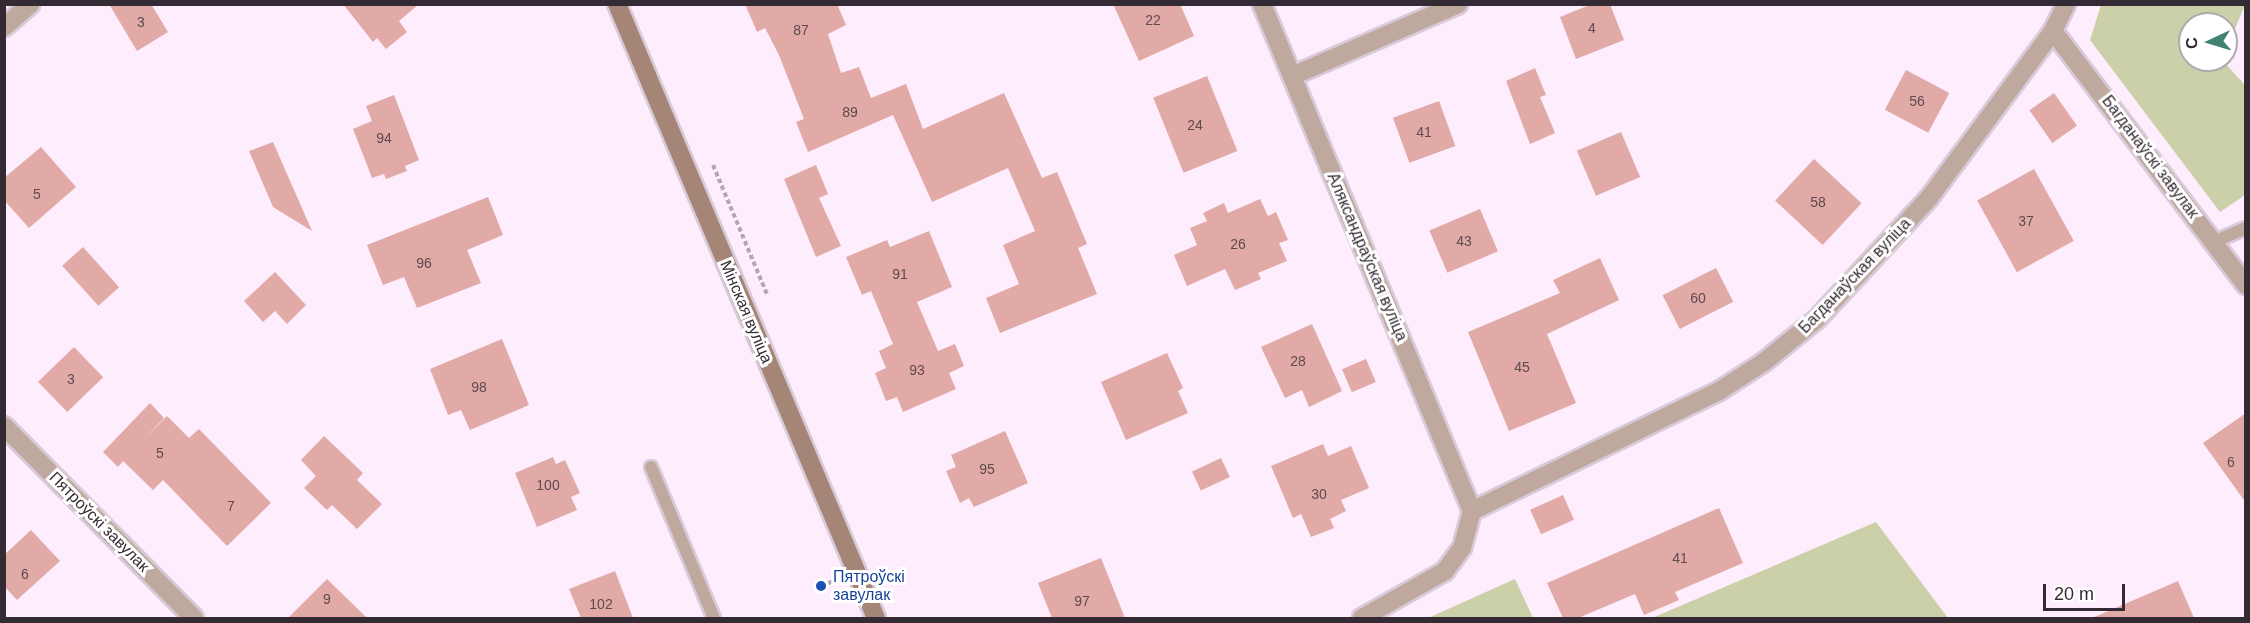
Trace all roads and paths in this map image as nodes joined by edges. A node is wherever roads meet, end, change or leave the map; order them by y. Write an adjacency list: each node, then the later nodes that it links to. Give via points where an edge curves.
1 (30, 4): 6 (street)
2 (618, 4): 17 (main road, Мінская вуліца)
3 (1262, 4): 8 (street, Аляксандраўская вуліца)
4 (1458, 4): 8 (street)
5 (2066, 4): 7 (street, Багданаўская вуліца)
6 (4, 27)
7 (2053, 30): 10 (street, Багданаўскі завулак); 14 (street, Багданаўская вуліца, via 1929,198 1808,326 1764,362 1719,391)
8 (1292, 76): 14 (street, Аляксандраўская вуліца)
9 (2246, 228): 10 (lane)
10 (2214, 242): 11 (street, Багданаўскі завулак)
11 (2246, 285)
12 (4, 426): 15 (street, Пятроўскі завулак)
13 (651, 467): 16 (lane)
14 (1472, 511): 18 (street, via 1462,548 1445,571)
15 (194, 618)
16 (714, 618)
17 (876, 618)
18 (1362, 618)

